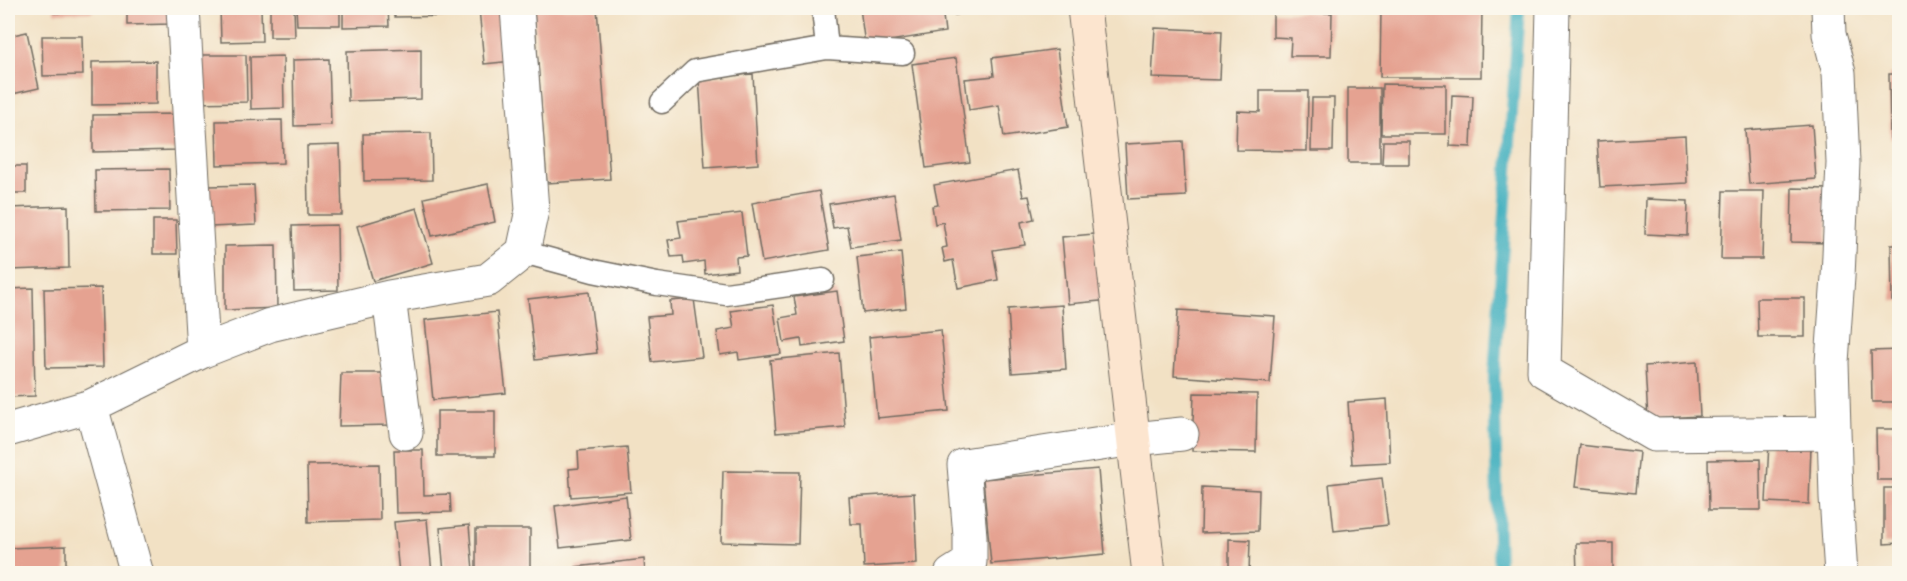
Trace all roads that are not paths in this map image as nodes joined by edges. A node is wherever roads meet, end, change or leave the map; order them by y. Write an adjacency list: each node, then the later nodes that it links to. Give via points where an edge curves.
1 (183, 8): 13 (street)
2 (517, 8): 10 (street, via 532,210)
3 (823, 8): 7 (lane)
4 (1084, 8): 19 (street)
5 (1553, 8): 17 (street, via 1544,371 1654,435)
6 (1828, 8): 17 (street, via 1829,34 1839,73 1843,163 1832,362)
7 (827, 48): 8 (lane); 9 (lane, via 695,71)
8 (903, 53)
9 (662, 102)
10 (523, 252): 11 (lane, via 636,280 726,294); 12 (street, via 488,280)
11 (823, 280)
12 (389, 297): 13 (street, via 270,325); 16 (street)
13 (203, 351): 14 (street)
14 (91, 406): 15 (street); 20 (street)
15 (8, 430)
16 (406, 433)
17 (1834, 433): 23 (street)
18 (1182, 434): 19 (street)
19 (1134, 439): 21 (street, via 964,465 970,562); 22 (street)
20 (137, 573)
21 (951, 573)
22 (1149, 573)
23 (1841, 573)

